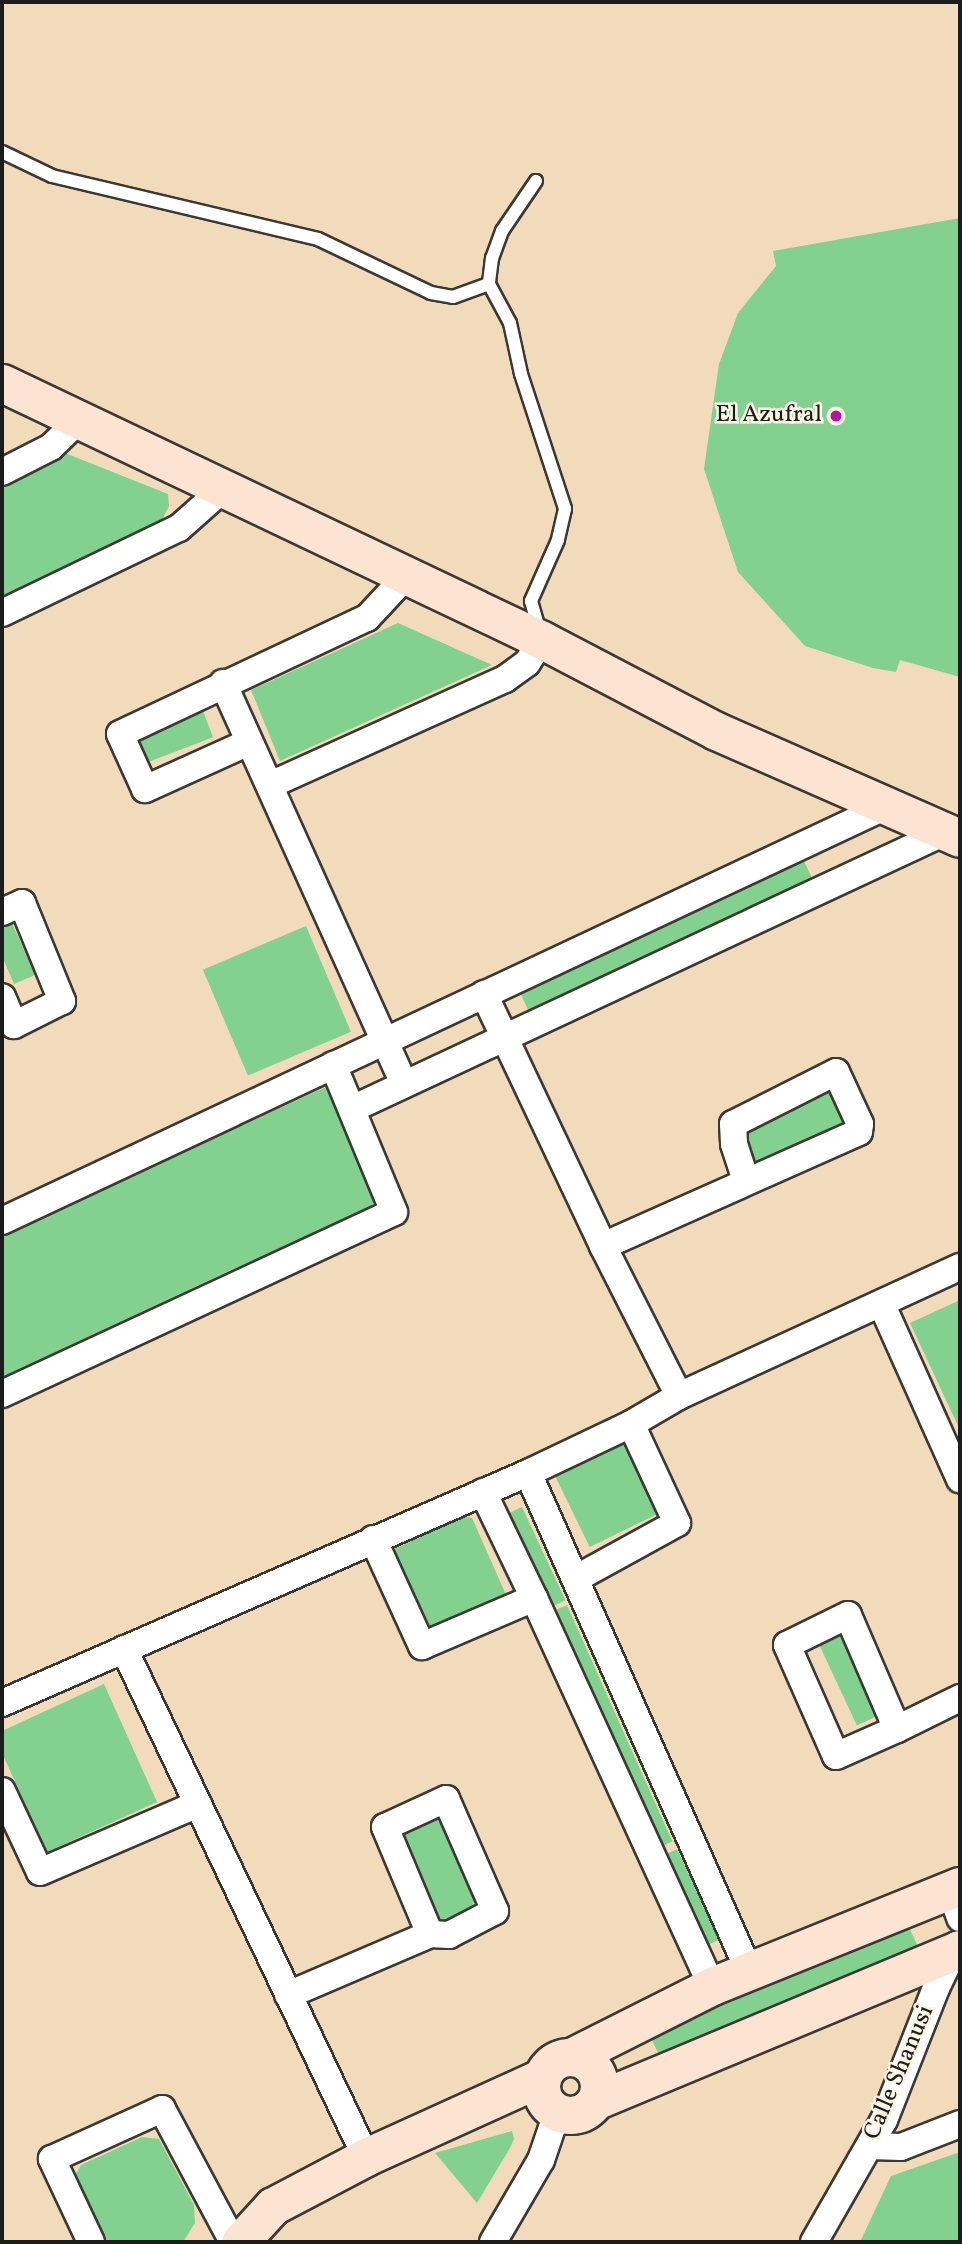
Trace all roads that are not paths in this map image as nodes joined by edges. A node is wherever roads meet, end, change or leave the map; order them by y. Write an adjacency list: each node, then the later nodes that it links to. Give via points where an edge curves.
1 (2, 152): 3 (lane, via 52,176 318,239 430,293 453,297)
2 (536, 181): 3 (lane, via 502,231)
3 (489, 284): 10 (lane, via 510,323 521,374 565,509 558,540 531,601)
4 (2, 383): 5 (street)
5 (80, 419): 6 (street, via 51,447); 7 (street)
6 (2, 472)
7 (223, 489): 8 (street); 9 (street, via 179,528)
8 (406, 576): 10 (street); 11 (street, via 367,618)
9 (2, 613)
10 (541, 639): 13 (street, via 527,663 505,679); 14 (street, via 716,731)
11 (223, 683): 12 (street); 12 (street, via 120,734 145,789)
12 (247, 743): 13 (street)
13 (270, 785): 20 (street)
14 (884, 807): 15 (street); 17 (street)
15 (956, 834): 19 (street)
16 (2, 912): 18 (street, via 22,903 62,1001 14,1025)
17 (484, 994): 19 (street); 20 (street)
18 (2, 997)
19 (504, 1040): 22 (street); 26 (street)
20 (383, 1041): 21 (street); 22 (street)
21 (333, 1065): 23 (street); 25 (street)
22 (404, 1084): 23 (street)
23 (352, 1109): 29 (street, via 394,1212)
24 (746, 1181): 24 (street, via 859,1132 860,1124 836,1072 733,1124); 26 (street)
25 (2, 1222)
26 (603, 1246): 30 (street)
27 (960, 1267): 28 (street)
28 (881, 1305): 30 (street); 32 (street)
29 (2, 1394)
30 (679, 1396): 31 (street)
31 (631, 1424): 33 (street); 36 (street, via 677,1523)
32 (958, 1468)
33 (528, 1473): 34 (street); 36 (street)
34 (482, 1492): 35 (street); 37 (street)
35 (373, 1539): 37 (street, via 422,1646); 38 (street)
36 (577, 1578): 46 (street)
37 (534, 1598): 47 (street)
38 (124, 1649): 40 (street); 43 (street)
39 (960, 1698): 41 (street)
40 (2, 1703)
41 (897, 1729): 41 (street, via 836,1756 787,1645 848,1615)
42 (2, 1791): 43 (street, via 40,1872)
43 (198, 1804): 48 (street)
44 (958, 1922): 46 (street); 50 (street); 52 (street, Calle Shanusi, via 936,1988)
45 (430, 1934): 45 (street, via 449,1936 495,1911 446,1799 385,1827); 48 (street)
46 (749, 1972): 47 (street)
47 (712, 1986): 49 (street)
48 (288, 1995): 53 (street)
49 (554, 2088): 50 (street, via 572,2115); 50 (street, via 585,2062 596,2072 599,2087); 53 (street, via 448,2120); 57 (street, via 541,2160)
50 (595, 2101)
51 (960, 2124): 52 (street, via 901,2147)
52 (870, 2146): 58 (street, Calle Shanusi)
53 (366, 2157): 56 (street, via 273,2206)
54 (91, 2242): 55 (street, via 52,2159 162,2109)
55 (233, 2242)
56 (240, 2242)
57 (493, 2242)
58 (814, 2242)

